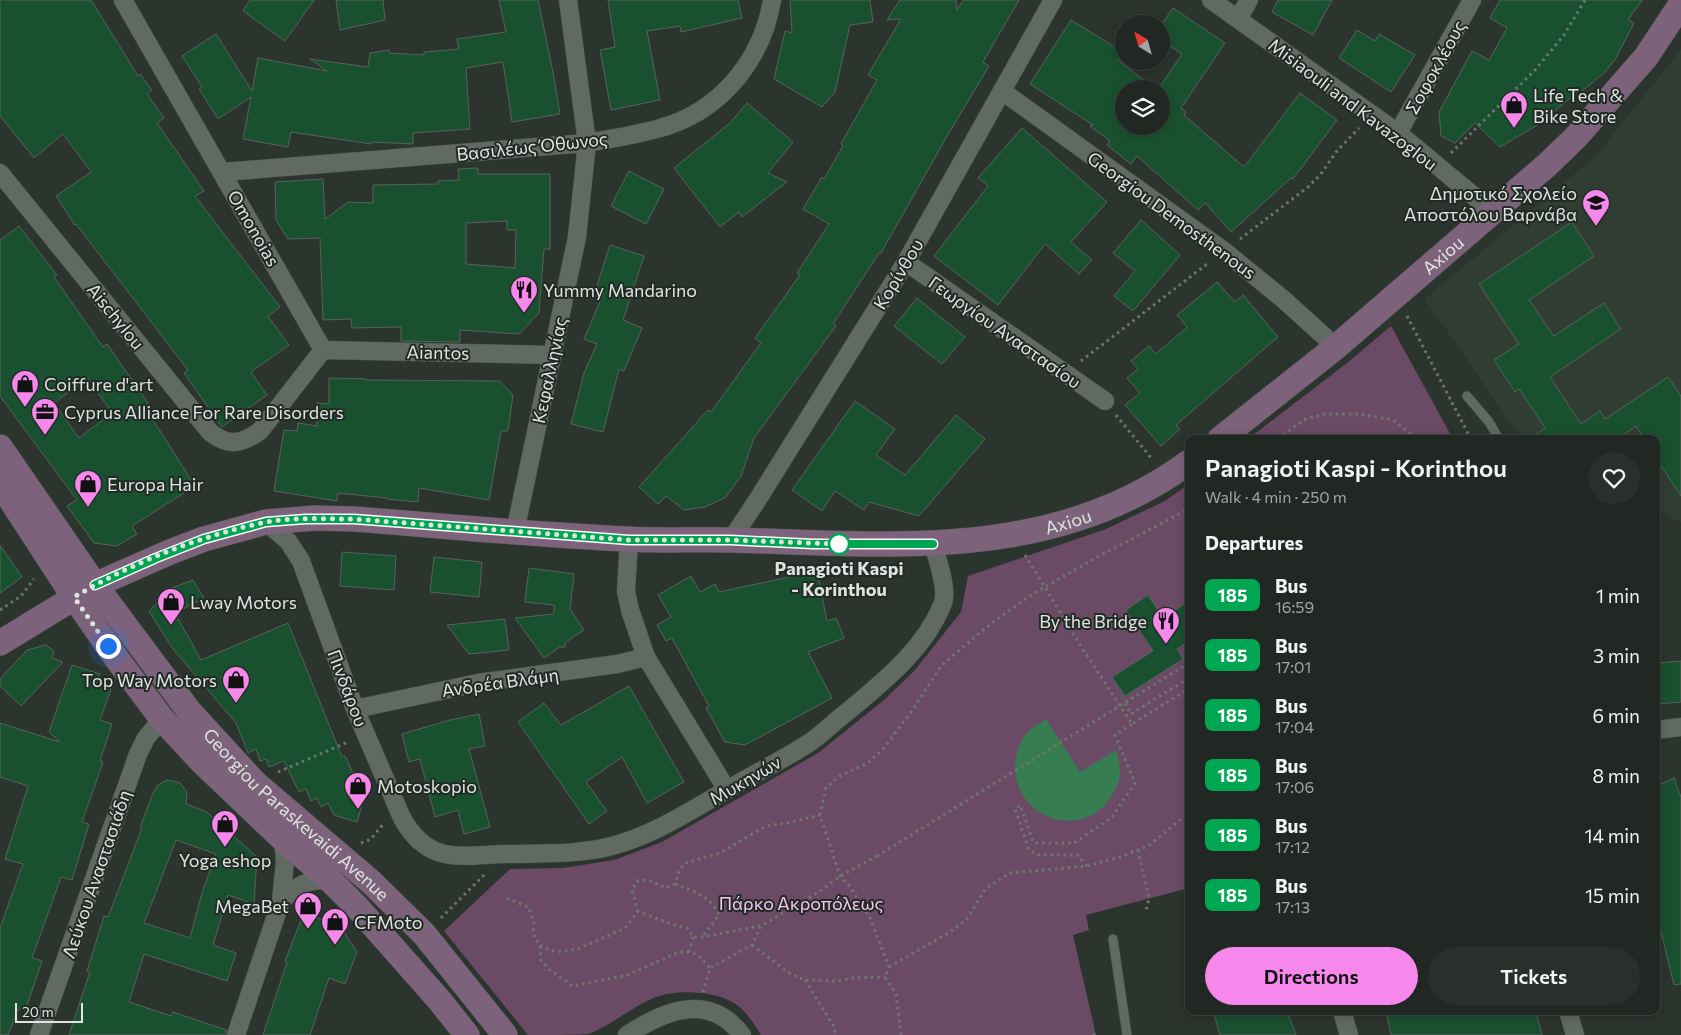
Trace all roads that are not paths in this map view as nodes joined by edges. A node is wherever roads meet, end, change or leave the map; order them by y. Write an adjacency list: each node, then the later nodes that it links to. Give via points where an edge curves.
1 (123, 0): 13 (street, Omonoias)
2 (568, 0): 12 (street, Κεφαλληνίας)
3 (772, 0): 12 (street, Βασιλέως Όθωνος, via 767,24 754,54 738,78 716,99 690,117 670,125)
4 (1053, 0): 10 (street, Κορίνθου)
5 (1211, 0): 9 (street, Misiaouli and Kavazoglou)
6 (1248, 0): 9 (street)
7 (1472, 0): 11 (street, Σοφοκλέους)
8 (1681, 4): 15 (street, Axiou, via 1646,57 1576,137)
9 (1238, 20): 11 (street, Misiaouli and Kavazoglou)
10 (1002, 91): 16 (street, Κορίνθου); 17 (street, Georgiou Demosthenous, via 1224,251)
11 (1398, 133): 15 (street, Misiaouli and Kavazoglou)
12 (588, 143): 13 (street, Βασιλέως Όθωνος); 19 (street, Κεφαλληνίας, via 577,237)
13 (222, 172): 18 (street, Omonoias)
14 (0, 173): 18 (street, Aischylou, via 218,439 242,441 260,431)
15 (1493, 212): 17 (street, Axiou)
16 (906, 262): 21 (street, Γεωργίου Αναστασίου); 30 (street, Κορίνθου)
17 (1336, 346): 22 (street, Axiou)
18 (323, 350): 19 (street, Aiantos)
19 (553, 355): 28 (street, Κεφαλληνίας)
20 (1467, 396): 23 (lane)
21 (1105, 401)
22 (1225, 435)
23 (1497, 435)
24 (0, 447): 32 (street)
25 (1185, 465): 31 (street, Axiou, via 1135,496 1057,525 1012,535)
26 (0, 483): 32 (street, via 47,556)
27 (266, 522): 28 (street, Axiou, via 354,519); 32 (street, Axiou, via 204,539); 35 (street, Πινδάρου, via 288,541 301,561)
28 (515, 532): 29 (street, Axiou)
29 (629, 540): 30 (street, Axiou); 34 (street, via 626,590)
30 (730, 540): 31 (street, Axiou)
31 (933, 544): 39 (street, Μυκηνών, via 942,576 944,601 929,629 904,662 812,740)
32 (85, 591): 33 (street, Axiou); 36 (street, Georgiou Paraskevaidi Avenue, via 118,659); 50 (street, Georgiou Paraskevaidi Avenue, via 189,712 255,782 424,934)
33 (0, 643)
34 (646, 657): 35 (street, Ανδρέα Βλάμη, via 478,683); 39 (street)
35 (355, 709): 41 (street, Πινδάρου, via 410,833)
36 (162, 718): 40 (street, Georgiou Paraskevaidi Avenue, via 203,764); 47 (street, Λεύκου Αναστασιάδη, via 146,738 136,760)
37 (1681, 727): 38 (street)
38 (1660, 730)
39 (727, 790): 41 (street, Μυκηνών, via 656,831 611,847 574,852 459,856)
40 (283, 839): 42 (street, Georgiou Paraskevaidi Avenue); 43 (street, via 285,862)
41 (434, 851)
42 (330, 880): 43 (street, via 307,881); 49 (street, Georgiou Paraskevaidi Avenue, via 364,914)
43 (281, 901): 48 (street)
44 (1114, 940): 53 (lane)
45 (1343, 1015): 54 (street)
46 (1569, 1015): 55 (street)
47 (39, 1035)
48 (236, 1035)
49 (467, 1035)
50 (505, 1035)
51 (627, 1035): 52 (street, via 661,1015 680,1010 700,1010 723,1016)
52 (742, 1035)
53 (1127, 1035)
54 (1349, 1035)
55 (1575, 1035)

